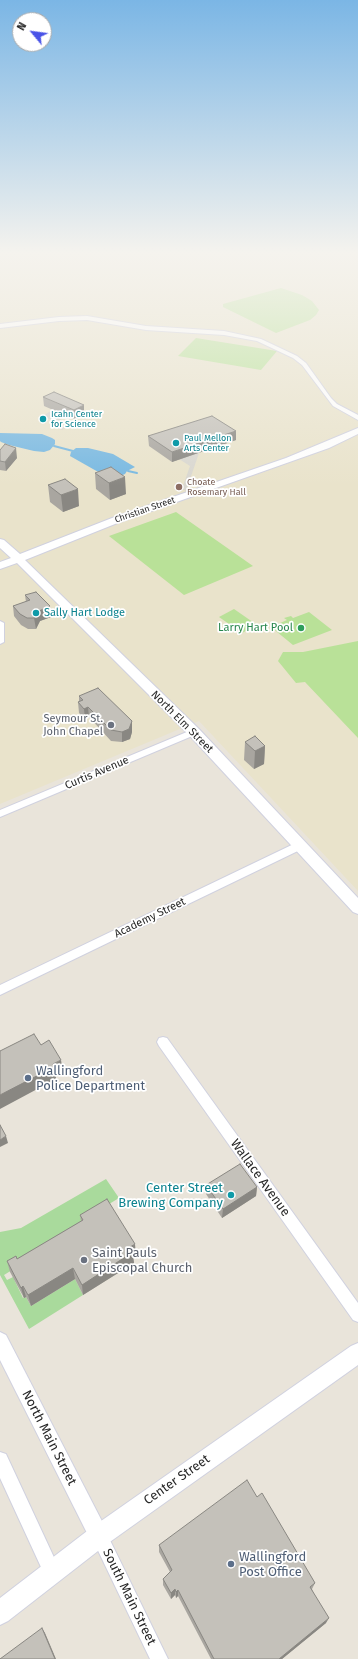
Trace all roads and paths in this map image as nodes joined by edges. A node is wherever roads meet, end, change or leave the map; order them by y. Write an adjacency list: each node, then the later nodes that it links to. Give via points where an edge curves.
1 (201, 331): 2 (street, via 224,333 272,344 304,364 335,405)
2 (358, 418)
3 (358, 431): 5 (main road, Christian Street, via 289,460 116,520)
4 (0, 542): 5 (main road, North Elm Street)
5 (19, 559): 6 (main road, Christian Street); 9 (main road, North Elm Street)
6 (0, 566)
7 (0, 623): 8 (street)
8 (0, 642)
9 (194, 732): 10 (street, Curtis Avenue); 11 (main road, North Elm Street)
10 (0, 814)
11 (300, 845): 12 (main road, North Elm Street); 13 (street, Academy Street)
12 (358, 908)
13 (0, 990)
14 (163, 1042): 15 (street, Wallace Avenue)
15 (358, 1315)
16 (0, 1341): 19 (street, North Main Street)
17 (358, 1353): 19 (main road, Center Street)
18 (0, 1460): 20 (street)
19 (98, 1536): 20 (main road, Center Street); 22 (street, South Main Street)
20 (52, 1572): 21 (main road, Center Street)
21 (0, 1613)
22 (159, 1659)

